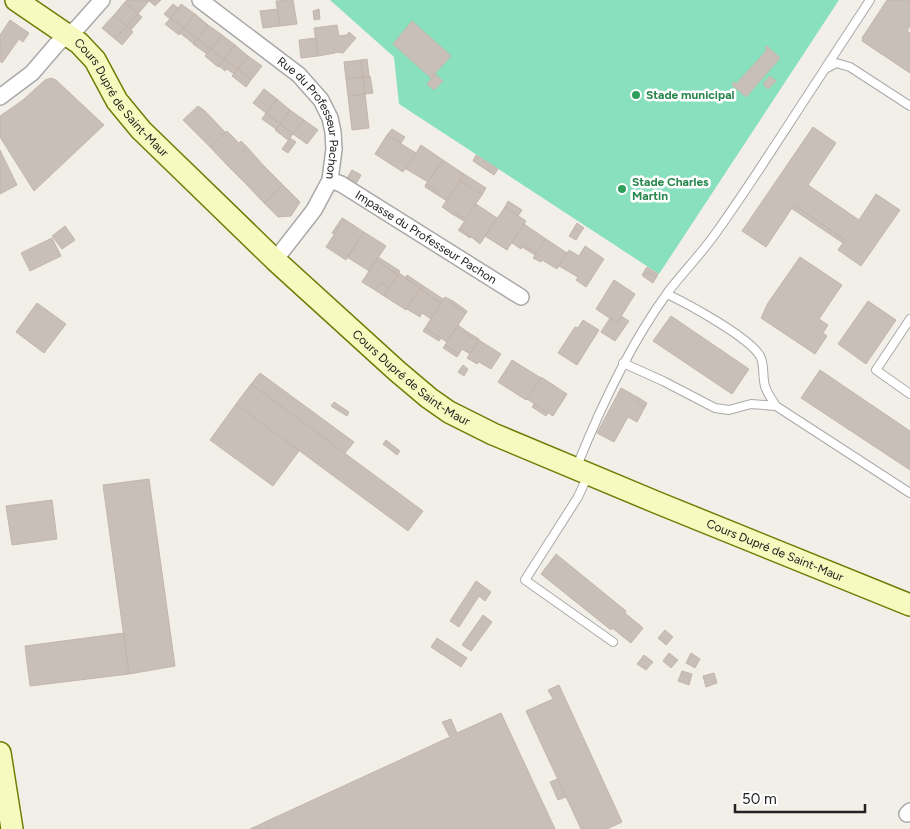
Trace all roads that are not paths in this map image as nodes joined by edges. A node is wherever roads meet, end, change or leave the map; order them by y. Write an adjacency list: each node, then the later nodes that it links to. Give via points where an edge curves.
1 (16, 0): 5 (street, Cours Dupré de Saint-Maur)
2 (102, 0): 5 (street)
3 (200, 0): 9 (street, Rue du Professeur Pachon, via 298,75 321,100 333,132)
4 (870, 0): 6 (lane)
5 (69, 35): 7 (street, via 32,73); 10 (street, Cours Dupré de Saint-Maur, via 95,60 117,101 142,130)
6 (824, 69): 8 (lane, via 836,63 850,67); 11 (lane, via 717,231)
7 (0, 97)
8 (910, 106)
9 (330, 180): 10 (street, Rue du Professeur Pachon, via 314,210); 12 (street, Impasse du Professeur Pachon)
10 (275, 260): 17 (street, Cours Dupré de Saint-Maur, via 429,398 470,423)
11 (667, 294): 14 (lane); 16 (lane, via 753,347 761,357 764,384)
12 (521, 297)
13 (910, 319): 15 (lane, via 876,370)
14 (623, 363): 16 (lane, via 715,408 729,410 751,404); 17 (lane, via 590,432)
15 (910, 394)
16 (776, 406): 18 (lane)
17 (583, 471): 19 (street, Cours Dupré de Saint-Maur); 20 (lane, via 578,497 525,580)
18 (910, 493)
19 (910, 605)
20 (613, 642)
21 (0, 753): 22 (street)
22 (12, 829)

